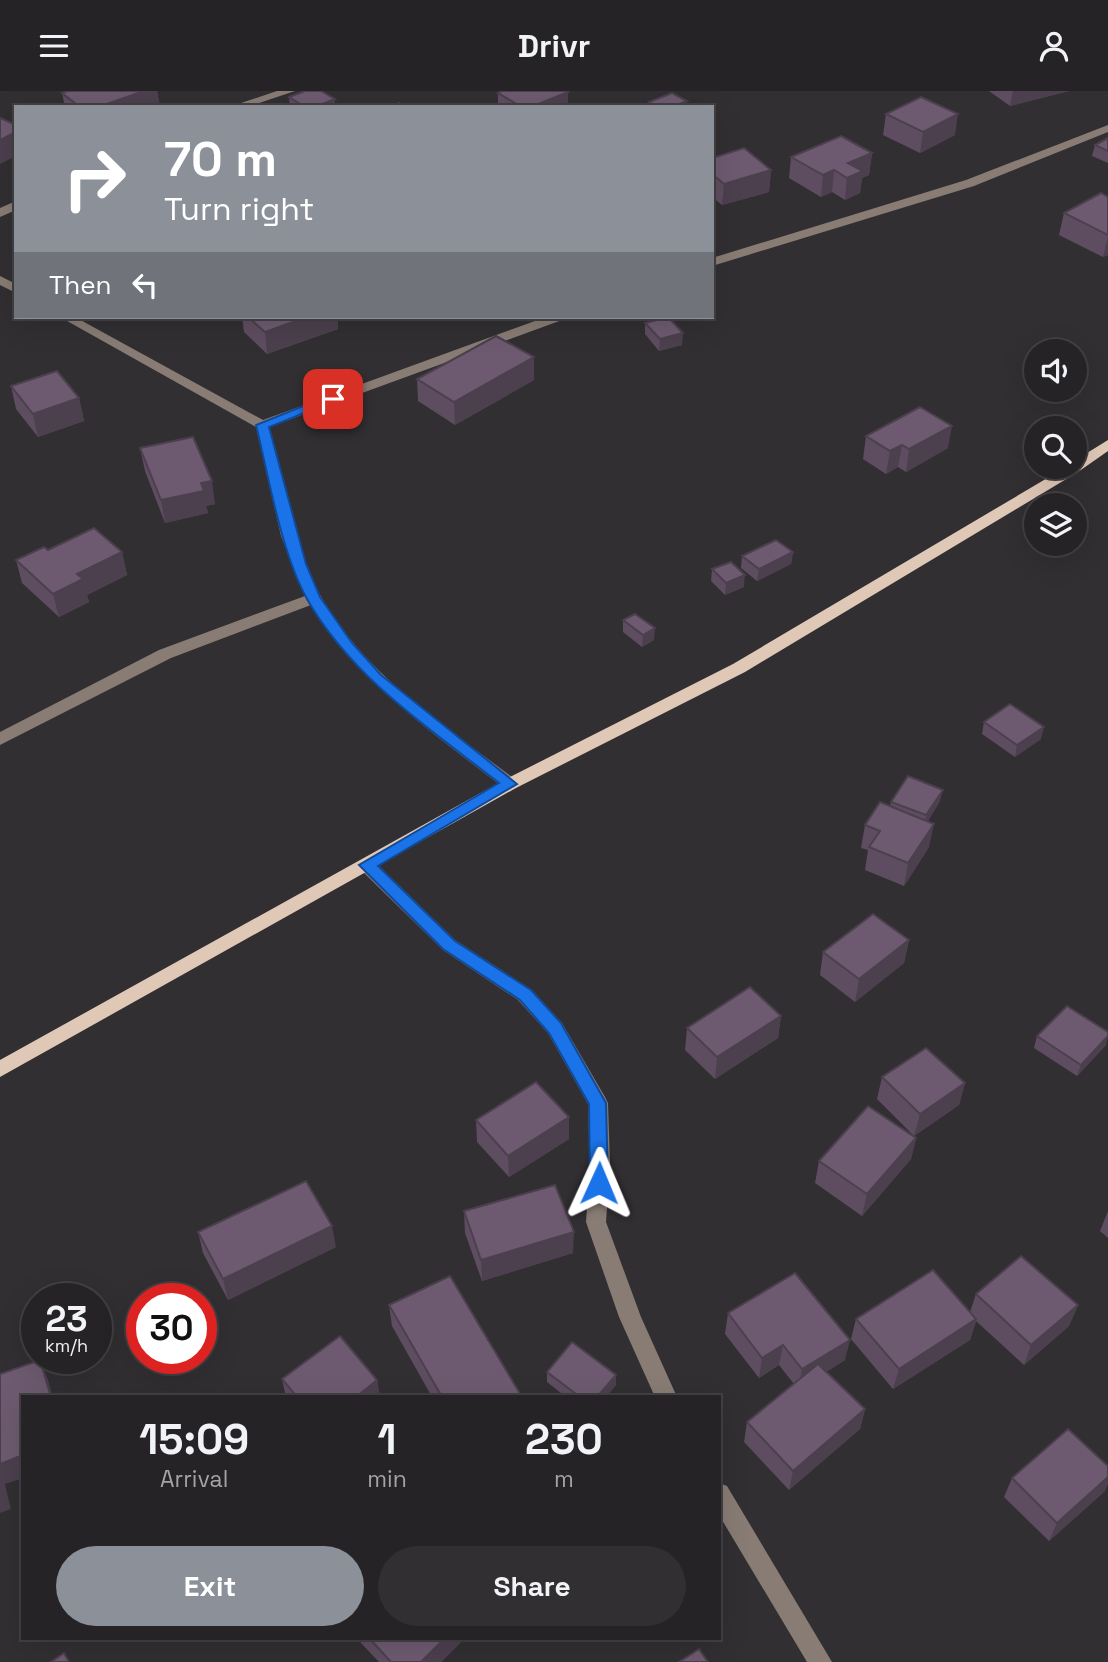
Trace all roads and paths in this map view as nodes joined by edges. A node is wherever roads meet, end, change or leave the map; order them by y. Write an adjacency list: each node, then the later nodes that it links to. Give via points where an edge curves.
1 (289, 91): 2 (street)
2 (241, 105)
3 (1108, 128): 4 (street, via 970,183)
4 (714, 261)
5 (70, 319): 7 (street)
6 (551, 319): 7 (street)
7 (262, 425): 9 (street, via 299,564)
8 (1108, 444): 11 (main road, via 739,668)
9 (314, 598): 10 (street, via 165,654); 11 (street, via 376,678)
10 (0, 739)
11 (510, 784): 12 (main road)
12 (367, 865): 13 (main road); 14 (street, via 449,945 526,995 555,1028 598,1103 597,1222 630,1317)
13 (0, 1069)
14 (665, 1395)
15 (721, 1497): 16 (street)
16 (820, 1662)

